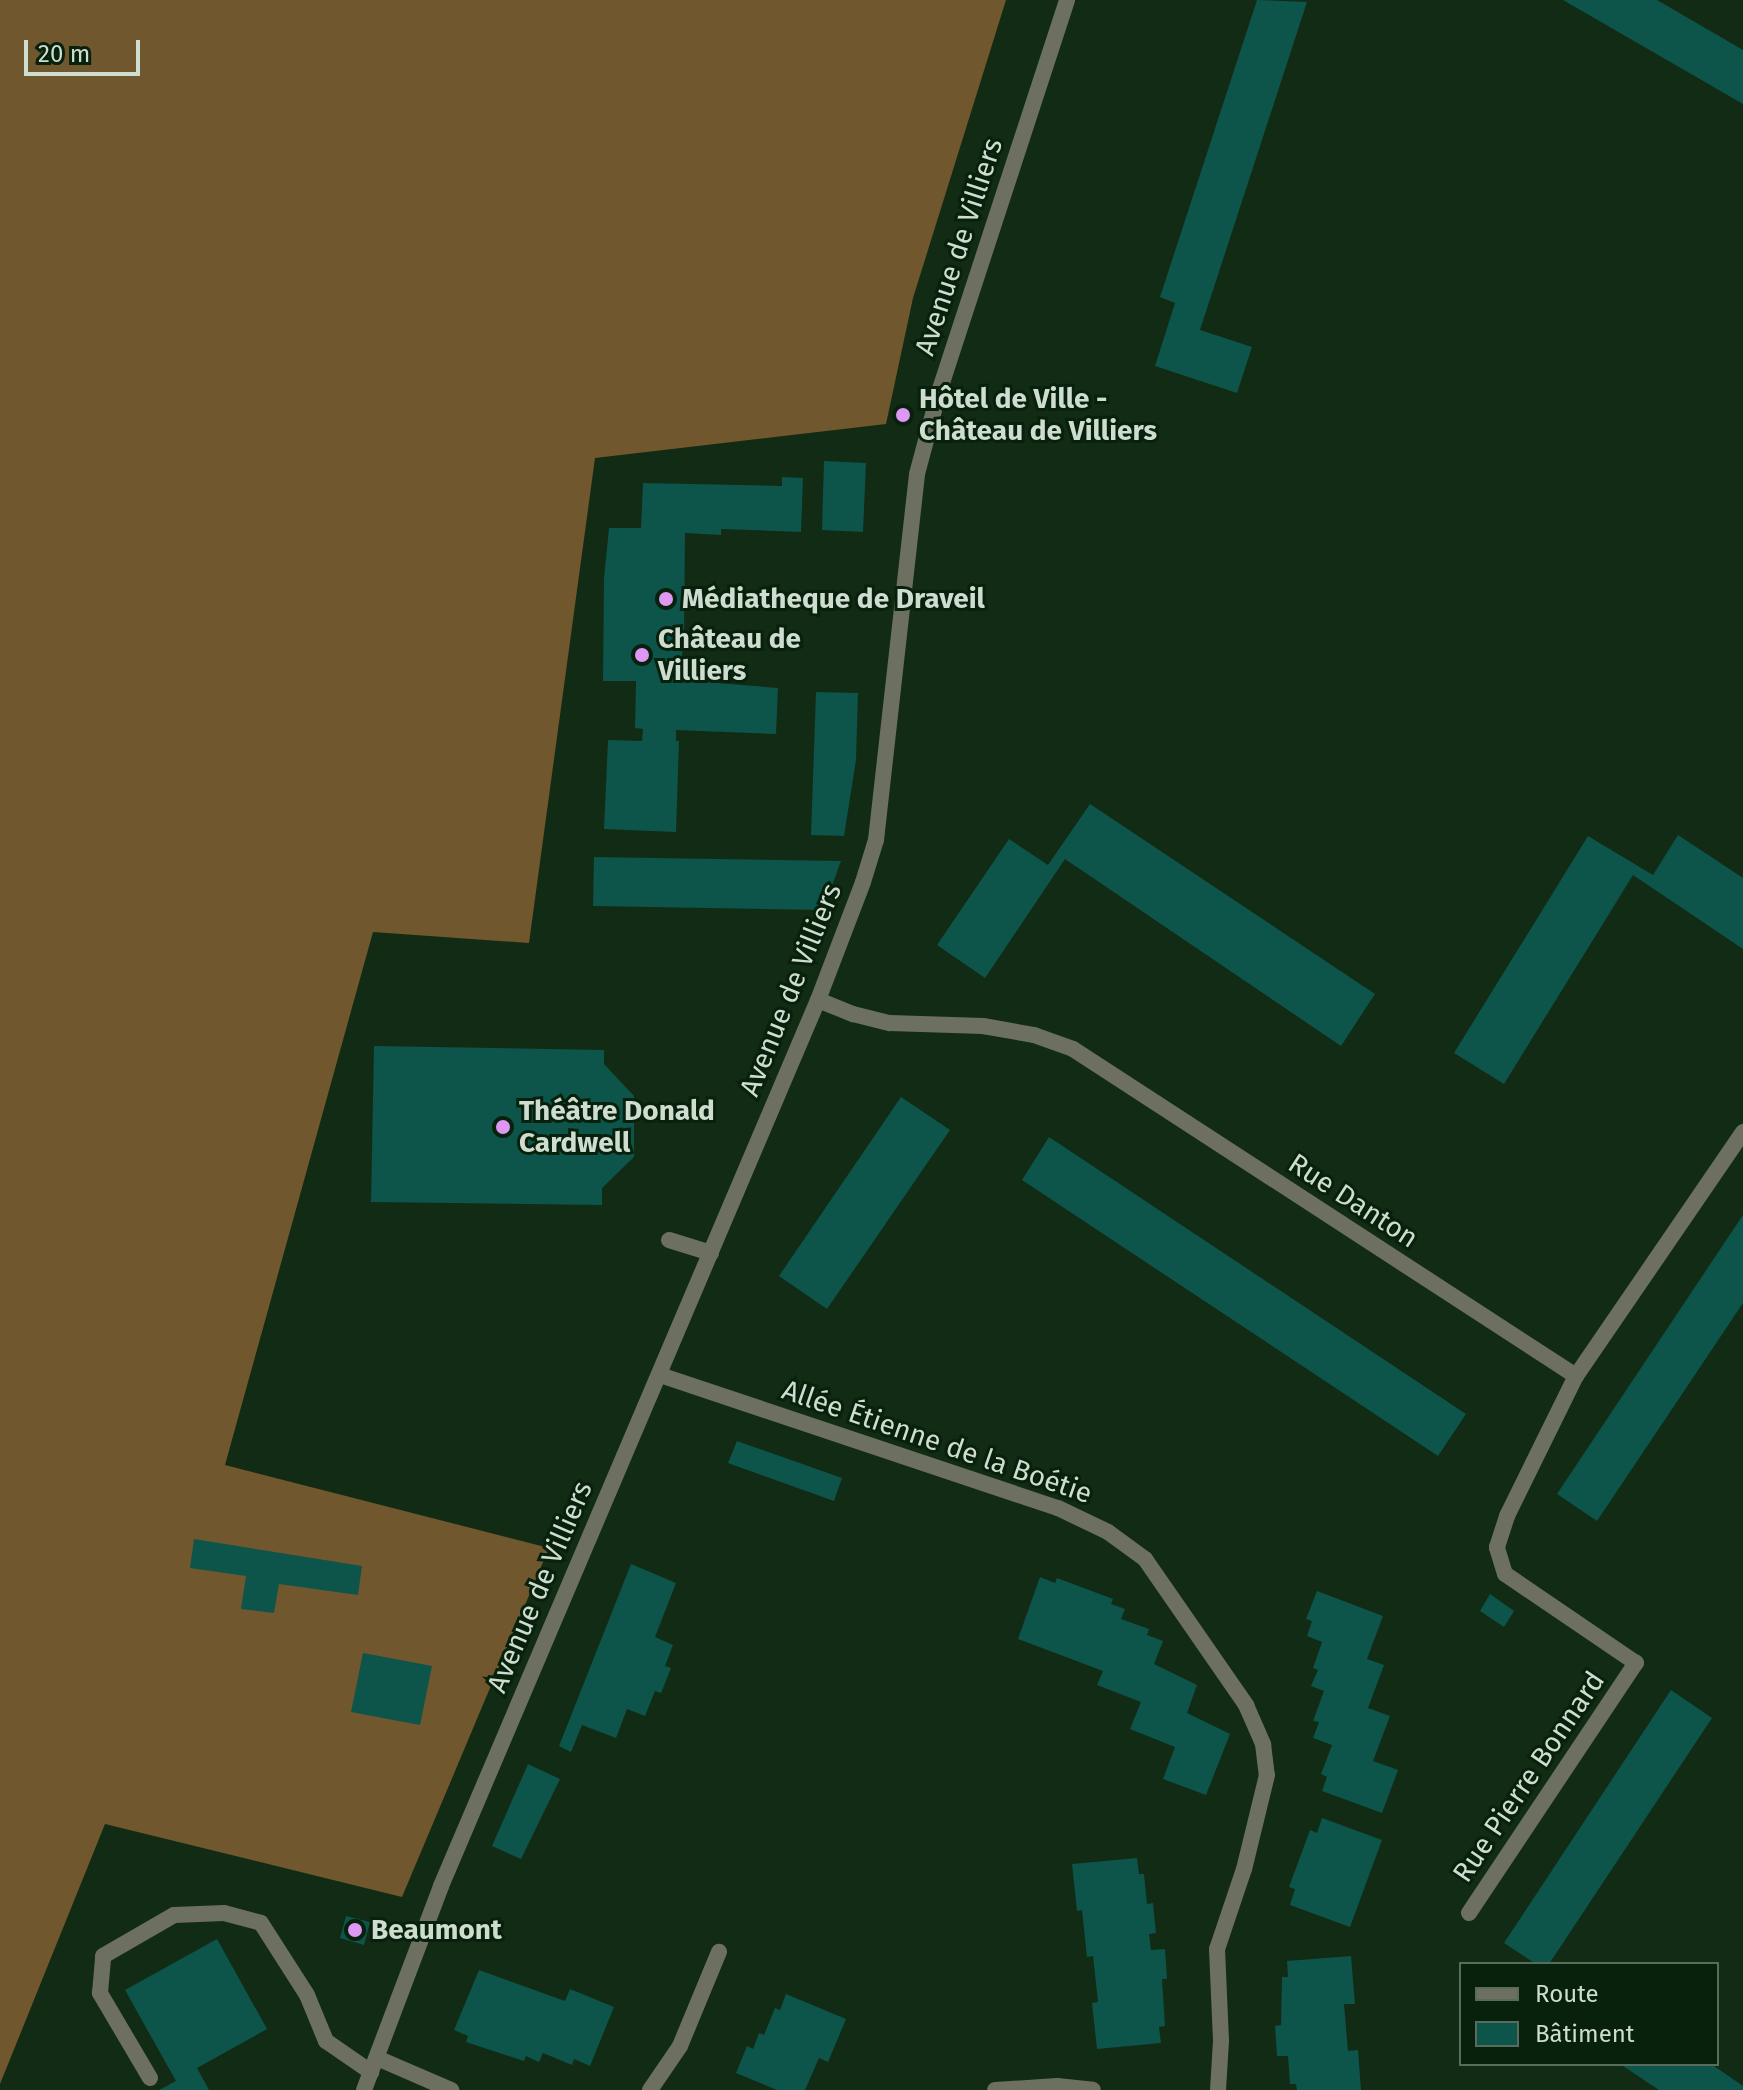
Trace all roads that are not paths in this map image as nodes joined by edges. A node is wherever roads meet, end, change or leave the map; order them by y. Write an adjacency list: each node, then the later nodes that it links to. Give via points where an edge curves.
1 (1067, 0): 2 (street, Avenue de Villiers, via 917,474 876,840)
2 (818, 1000): 5 (street, Avenue de Villiers); 7 (street, Rue Danton, via 890,1023 983,1026 1073,1049)
3 (1743, 1132): 7 (street)
4 (669, 1240): 5 (street)
5 (711, 1253): 6 (street, Avenue de Villiers)
6 (660, 1375): 10 (street, Avenue de Villiers, via 441,1886); 17 (street, Allée Étienne de la Boétie, via 1058,1508 1108,1532 1145,1559 1246,1705 1263,1744 1263,1800 1217,1949)
7 (1576, 1376): 8 (street, Rue Pierre Bonnard, via 1497,1547 1505,1574 1636,1663)
8 (1469, 1913)
9 (719, 1952): 14 (street, via 680,2046)
10 (374, 2065): 11 (street, via 326,2041 307,1995 261,1923 224,1913 174,1915 103,1956 100,1993); 12 (street, Avenue de Villiers); 13 (street)
11 (150, 2078)
12 (364, 2090)
13 (451, 2090)
14 (650, 2090)
15 (995, 2090): 16 (street)
16 (1093, 2090)
17 (1218, 2090)

